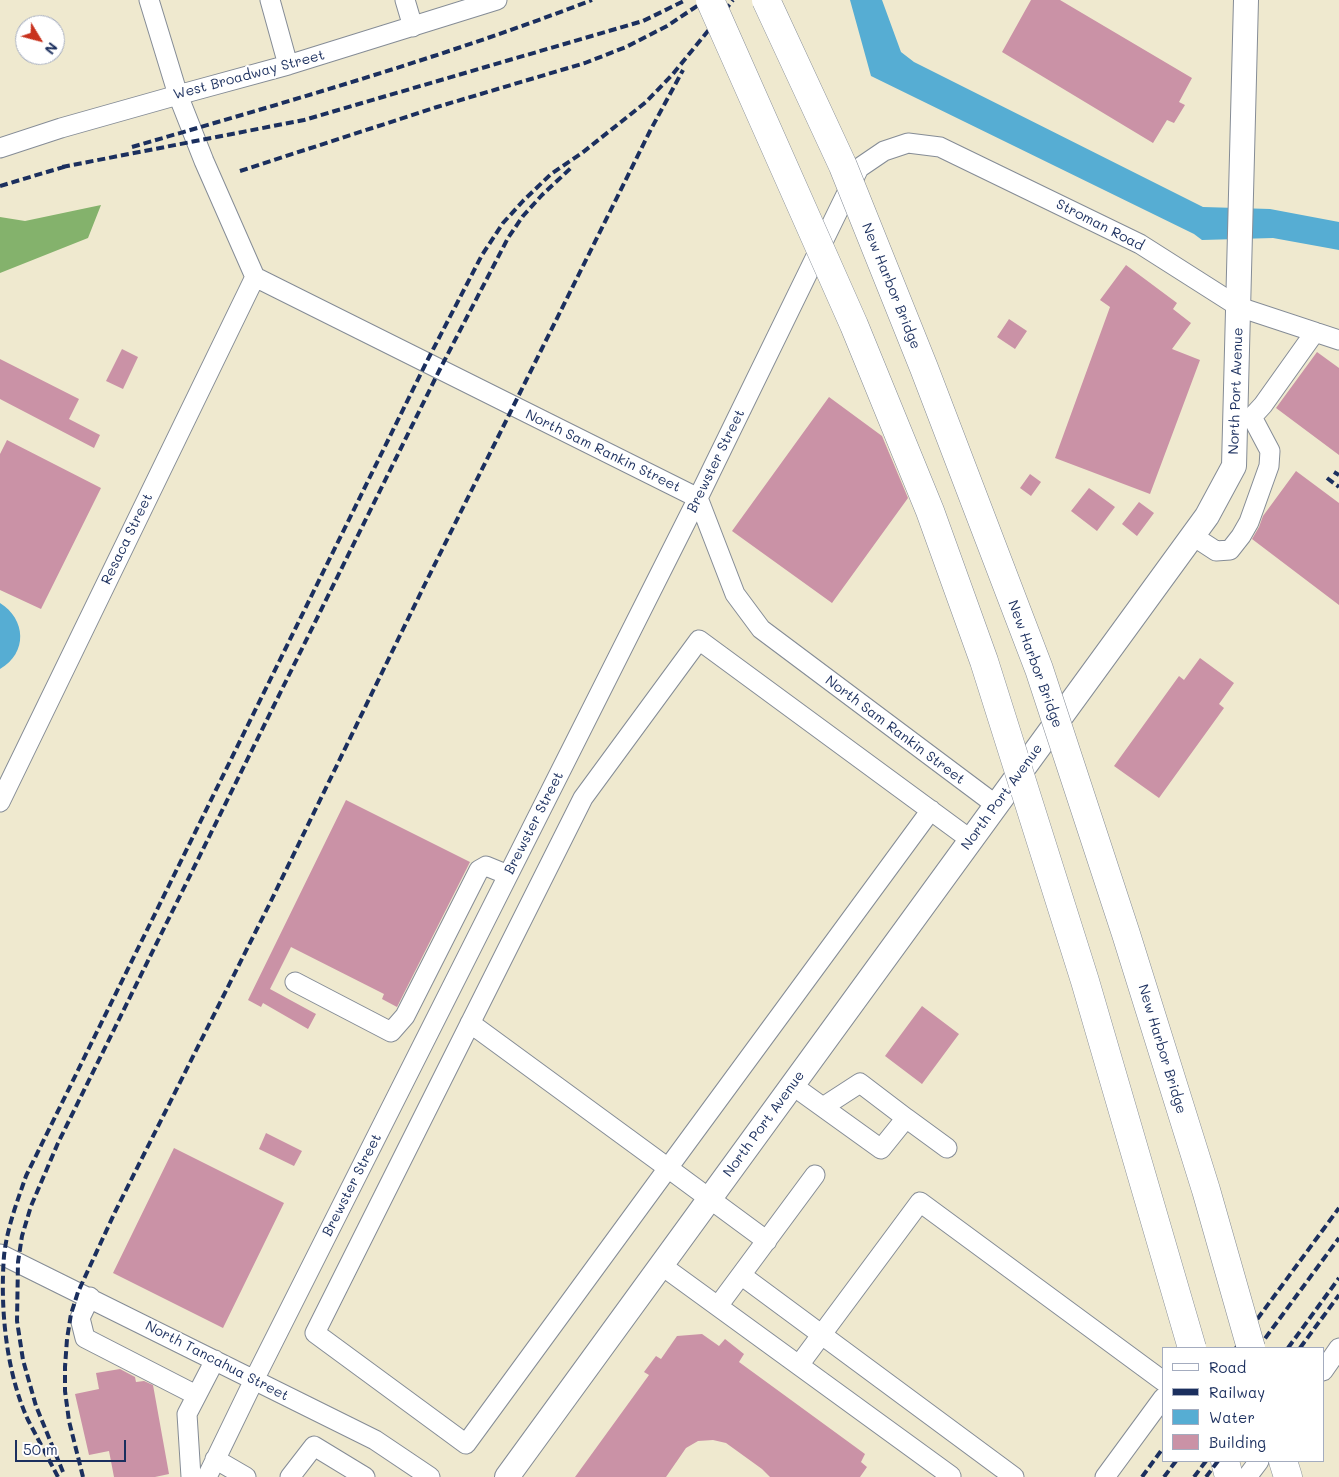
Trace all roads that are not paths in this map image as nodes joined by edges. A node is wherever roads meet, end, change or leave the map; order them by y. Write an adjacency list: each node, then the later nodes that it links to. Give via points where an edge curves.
1 (149, 0): 10 (street)
2 (270, 0): 9 (street)
3 (405, 0): 8 (street)
4 (497, 0): 8 (street, West Broadway Street)
5 (710, 0): 41 (highway, bridge, via 854,325 930,511 984,661 1085,981)
6 (766, 0): 42 (highway, New Harbor Bridge, bridge, via 843,166 1039,669 1123,924)
7 (1246, 0): 14 (main road, North Port Avenue)
8 (413, 27): 9 (street, West Broadway Street)
9 (288, 66): 10 (street, West Broadway Street)
10 (178, 95): 11 (street, West Broadway Street); 13 (street)
11 (0, 148)
12 (859, 168): 14 (street, Stroman Road, via 884,151 908,143 940,147 1140,244); 18 (street, Brewster Street)
13 (255, 277): 18 (street, North Sam Rankin Street); 20 (street, Resaca Street)
14 (1239, 307): 15 (street, Stroman Road); 17 (main road, North Port Avenue)
15 (1315, 332): 16 (street, Stroman Road); 17 (street, via 1263,405)
16 (1339, 340)
17 (1244, 419): 19 (main road, North Port Avenue, via 1234,466 1208,516); 19 (street, via 1270,451 1249,522 1230,550 1216,551)
18 (698, 498): 21 (street, North Sam Rankin Street, via 735,594 762,629); 24 (street, Brewster Street)
19 (1193, 536): 21 (main road, North Port Avenue)
20 (0, 802)
21 (996, 806): 23 (main road, North Port Avenue)
22 (931, 810): 23 (street); 26 (street, via 699,640 583,798); 31 (street)
23 (971, 840): 27 (main road, North Port Avenue)
24 (508, 875): 25 (street, via 486,866 479,870 405,1016 391,1032); 47 (street, Brewster Street)
25 (295, 982)
26 (470, 1023): 31 (street); 31 (street, via 315,1333 466,1444)
27 (792, 1085): 28 (street); 33 (main road, North Port Avenue)
28 (823, 1108): 29 (street, via 860,1083); 29 (street, via 881,1149)
29 (906, 1118): 30 (street)
30 (947, 1148)
31 (668, 1168): 33 (street)
32 (815, 1176): 34 (street)
33 (710, 1199): 34 (street); 36 (main road, North Port Avenue)
34 (766, 1241): 37 (street)
35 (0, 1254): 38 (street, North Tancahua Street)
36 (661, 1265): 39 (street); 62 (main road, North Port Avenue)
37 (741, 1275): 39 (street); 40 (street)
38 (90, 1298): 44 (street, North Tancahua Street); 49 (street, via 80,1318 86,1338)
39 (718, 1306): 45 (street)
40 (821, 1335): 45 (street); 48 (street, via 920,1202); 63 (street)
41 (1192, 1347)
42 (1251, 1347)
43 (1339, 1348): 46 (street)
44 (214, 1360): 47 (street, North Tancahua Street); 49 (street)
45 (799, 1365): 55 (street)
46 (1324, 1370)
47 (254, 1380): 51 (street, Brewster Street); 61 (street, North Tancahua Street, via 375,1440)
48 (1162, 1380)
49 (196, 1395): 56 (street, via 187,1414)
50 (1162, 1399): 64 (street)
51 (216, 1459): 57 (street, Brewster Street); 58 (street)
52 (1224, 1462): 65 (highway)
53 (1258, 1462): 66 (street)
54 (1283, 1462): 67 (highway)
55 (951, 1476)
56 (190, 1477)
57 (207, 1477)
58 (246, 1477)
59 (290, 1477): 60 (street, via 314,1446)
60 (365, 1477)
61 (430, 1477)
62 (507, 1477)
63 (1014, 1477)
64 (1105, 1477)
65 (1229, 1477)
66 (1247, 1477)
67 (1288, 1477)

